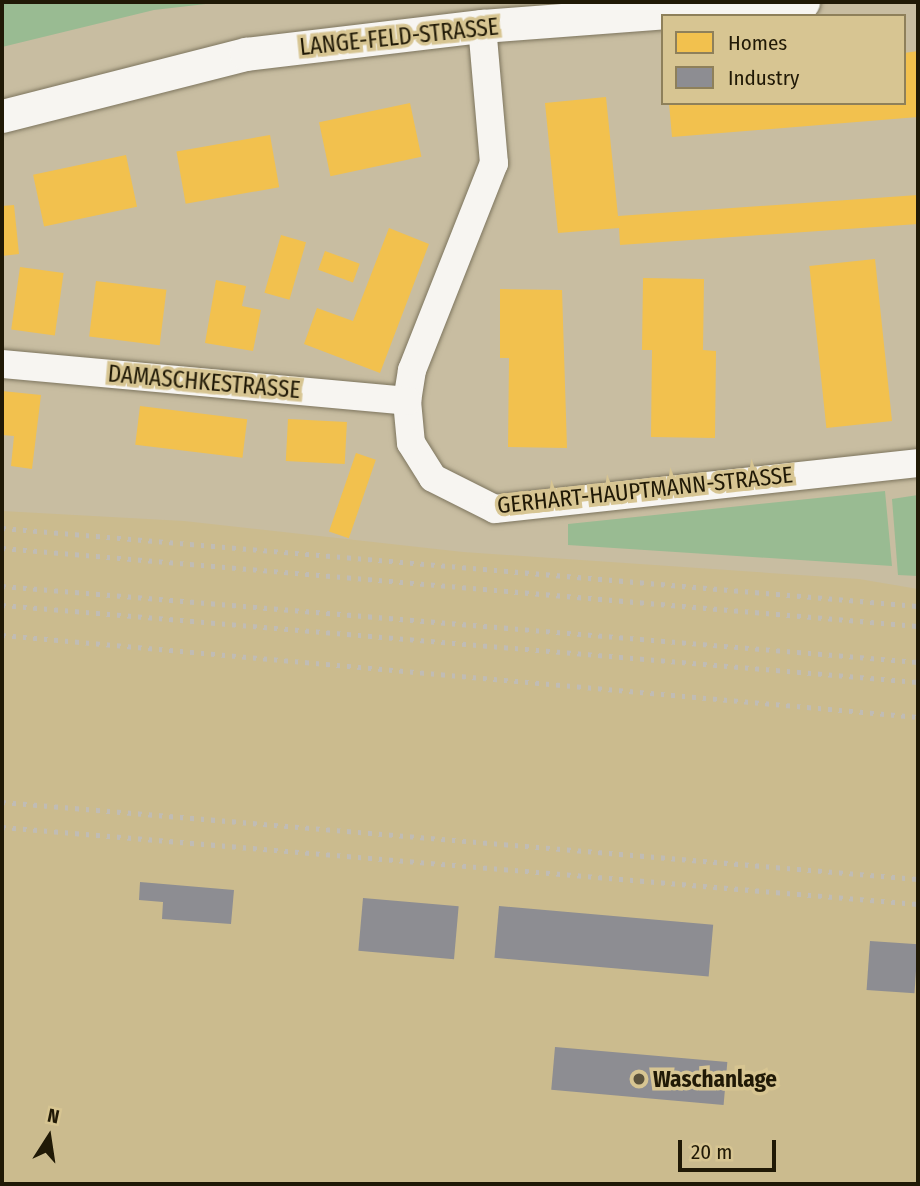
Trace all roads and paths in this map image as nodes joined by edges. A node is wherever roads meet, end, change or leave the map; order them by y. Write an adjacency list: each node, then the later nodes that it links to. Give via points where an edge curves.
1 (803, 2): 2 (street, LANGE-FELD-STRASSE)
2 (578, 11): 3 (street, LANGE-FELD-STRASSE)
3 (482, 26): 4 (street, LANGE-FELD-STRASSE, via 246,54); 6 (street, GERHART-HAUPTMANN-STRASSE, via 494,163 412,370)
4 (2, 116)
5 (2, 364): 6 (street, DAMASCHKESTRASSE)
6 (407, 401): 7 (street, GERHART-HAUPTMANN-STRASSE, via 411,443 433,478 495,509)
7 (918, 463)

